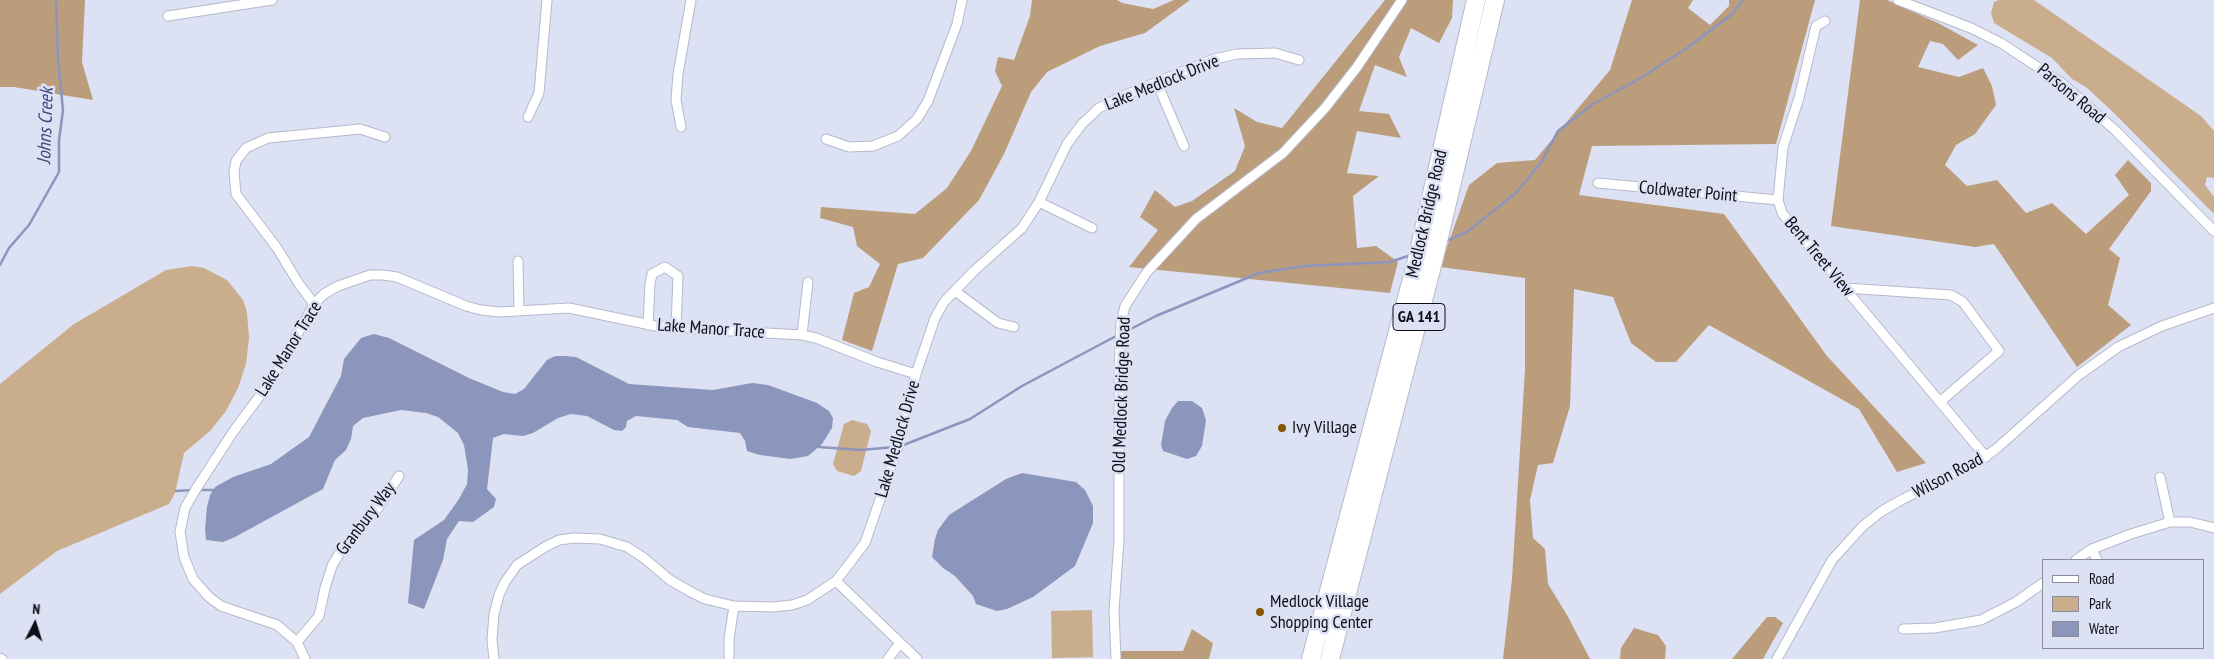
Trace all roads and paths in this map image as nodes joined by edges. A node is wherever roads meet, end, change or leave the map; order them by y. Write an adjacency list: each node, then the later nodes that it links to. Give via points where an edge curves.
1 (272, 0): 9 (street)
2 (547, 0): 13 (street, via 539,93)
3 (692, 0): 14 (street, via 678,74 676,100)
4 (962, 0): 16 (street, via 948,50 928,101 917,118 898,136 873,146 849,147)
5 (1402, 0): 55 (street, Old Medlock Bridge Road, via 1325,108 1283,153 1196,219 1147,272 1125,306 1119,370)
6 (1476, 0): 56 (highway, Medlock Bridge Road / GA 141, via 1417,260)
7 (1495, 0): 57 (highway, Medlock Bridge Road / GA 141, via 1434,258)
8 (1898, 0): 22 (street, Parsons Road, via 1971,28 2062,82)
9 (168, 16)
10 (1825, 21): 19 (street, Bent Treet View, via 1816,26 1799,98 1782,148)
11 (1299, 60): 12 (street, Lake Medlock Drive, via 1275,53 1237,54 1214,59)
12 (1157, 83): 17 (street); 20 (street, Lake Medlock Drive, via 1099,108 1082,124 1067,144)
13 (528, 118)
14 (681, 127)
15 (385, 137): 27 (street, via 360,129 268,138 246,148 236,161 236,194)
16 (826, 139)
17 (1184, 146)
18 (1598, 183): 19 (street, Coldwater Point)
19 (1778, 200): 25 (street, Bent Treet View, via 1782,213)
20 (1039, 202): 21 (street); 26 (street, Lake Medlock Drive, via 1022,228)
21 (1092, 228)
22 (2214, 231)
23 (518, 261): 29 (street)
24 (808, 282): 33 (street)
25 (1845, 288): 35 (street, Bent Treet View); 35 (street, via 1951,295 1962,302 1999,351)
26 (955, 291): 31 (street, via 998,323); 34 (street, Lake Medlock Drive, via 935,318)
27 (314, 304): 29 (street, Lake Manor Trace, via 338,286 370,275 397,277 481,310); 48 (street, Lake Manor Trace, via 273,378 196,489 185,508 180,532 184,557 193,579 209,597 221,606 277,625)
28 (2214, 308): 36 (street, Wilson Road, via 2140,336 2098,360)
29 (519, 310): 30 (street, Lake Manor Trace, via 569,308)
30 (648, 325): 32 (street, Lake Manor Trace); 32 (street, via 652,274 665,267 678,276)
31 (1014, 327)
32 (676, 328): 33 (street, Lake Manor Trace)
33 (802, 335): 34 (street, Lake Manor Trace)
34 (916, 374): 44 (street, Lake Medlock Drive, via 898,446 865,543)
35 (1941, 401): 36 (street, Bent Treet View)
36 (1986, 456): 58 (street, Wilson Road, via 1903,499 1863,526 1832,560)
37 (399, 476): 48 (street, Granbury Way, via 378,508 340,552 327,580 319,616)
38 (2160, 477): 39 (street)
39 (2170, 522): 40 (street, via 2190,522); 41 (street)
40 (2214, 528)
41 (2092, 549): 42 (street); 43 (street)
42 (2077, 559)
43 (2097, 559)
44 (836, 581): 46 (street, Lake Medlock Drive, via 807,600 792,605); 49 (street)
45 (2042, 583): 47 (street, via 2016,602 1981,620 1935,628)
46 (734, 606): 51 (street, Lake Medlock Drive, via 691,592 626,546 600,539 559,540 517,565 505,582 494,614); 52 (street)
47 (1903, 629)
48 (296, 642): 50 (street, Lake Manor Trace)
49 (900, 643): 53 (street); 54 (street)
50 (305, 659)
51 (494, 659)
52 (729, 659)
53 (888, 659)
54 (917, 659)
55 (1116, 659)
56 (1311, 659)
57 (1330, 659)
58 (1777, 659)

